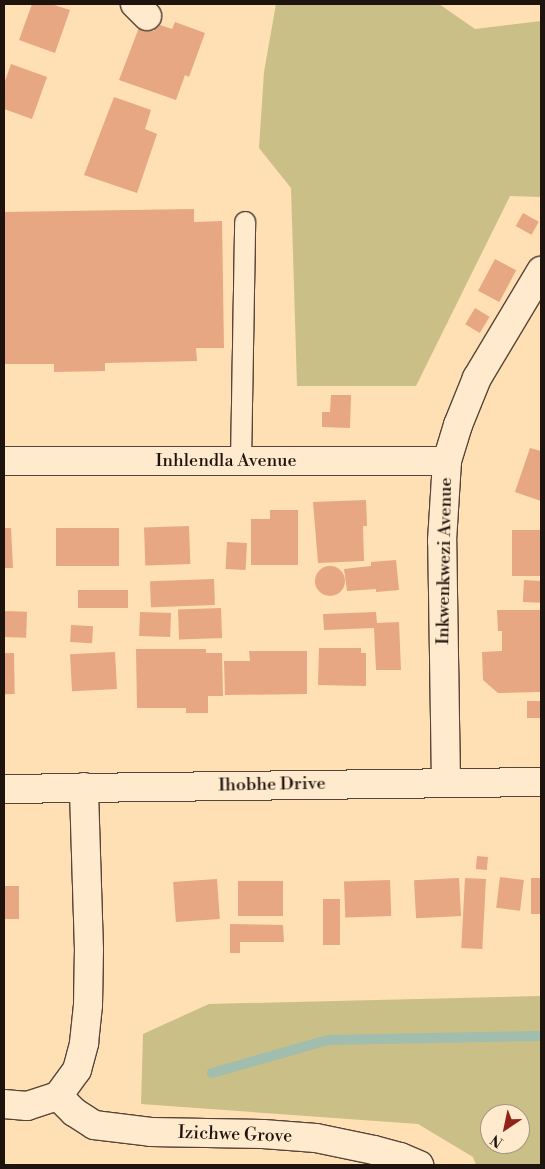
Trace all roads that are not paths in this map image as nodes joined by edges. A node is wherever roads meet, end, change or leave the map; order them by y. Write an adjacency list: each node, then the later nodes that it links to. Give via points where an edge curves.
1 (246, 222): 5 (lane)
2 (541, 271): 4 (street, Inkwenkwezi Avenue, via 477,378)
3 (4, 461): 5 (street, Inhlendla Avenue)
4 (447, 461): 5 (street, Inhlendla Avenue); 7 (street, Inkwenkwezi Avenue, via 442,541)
5 (241, 462)
6 (541, 782): 7 (street, Ihobhe Drive)
7 (446, 783): 8 (street, Ihobhe Drive)
8 (84, 787): 9 (street, Ihobhe Drive); 10 (street, via 88,1005 77,1070)
9 (4, 789)
10 (58, 1096): 11 (street, via 27,1106); 12 (street, Izichwe Grove, via 94,1125 151,1132 316,1138 374,1150)
11 (4, 1104)
12 (419, 1165)

